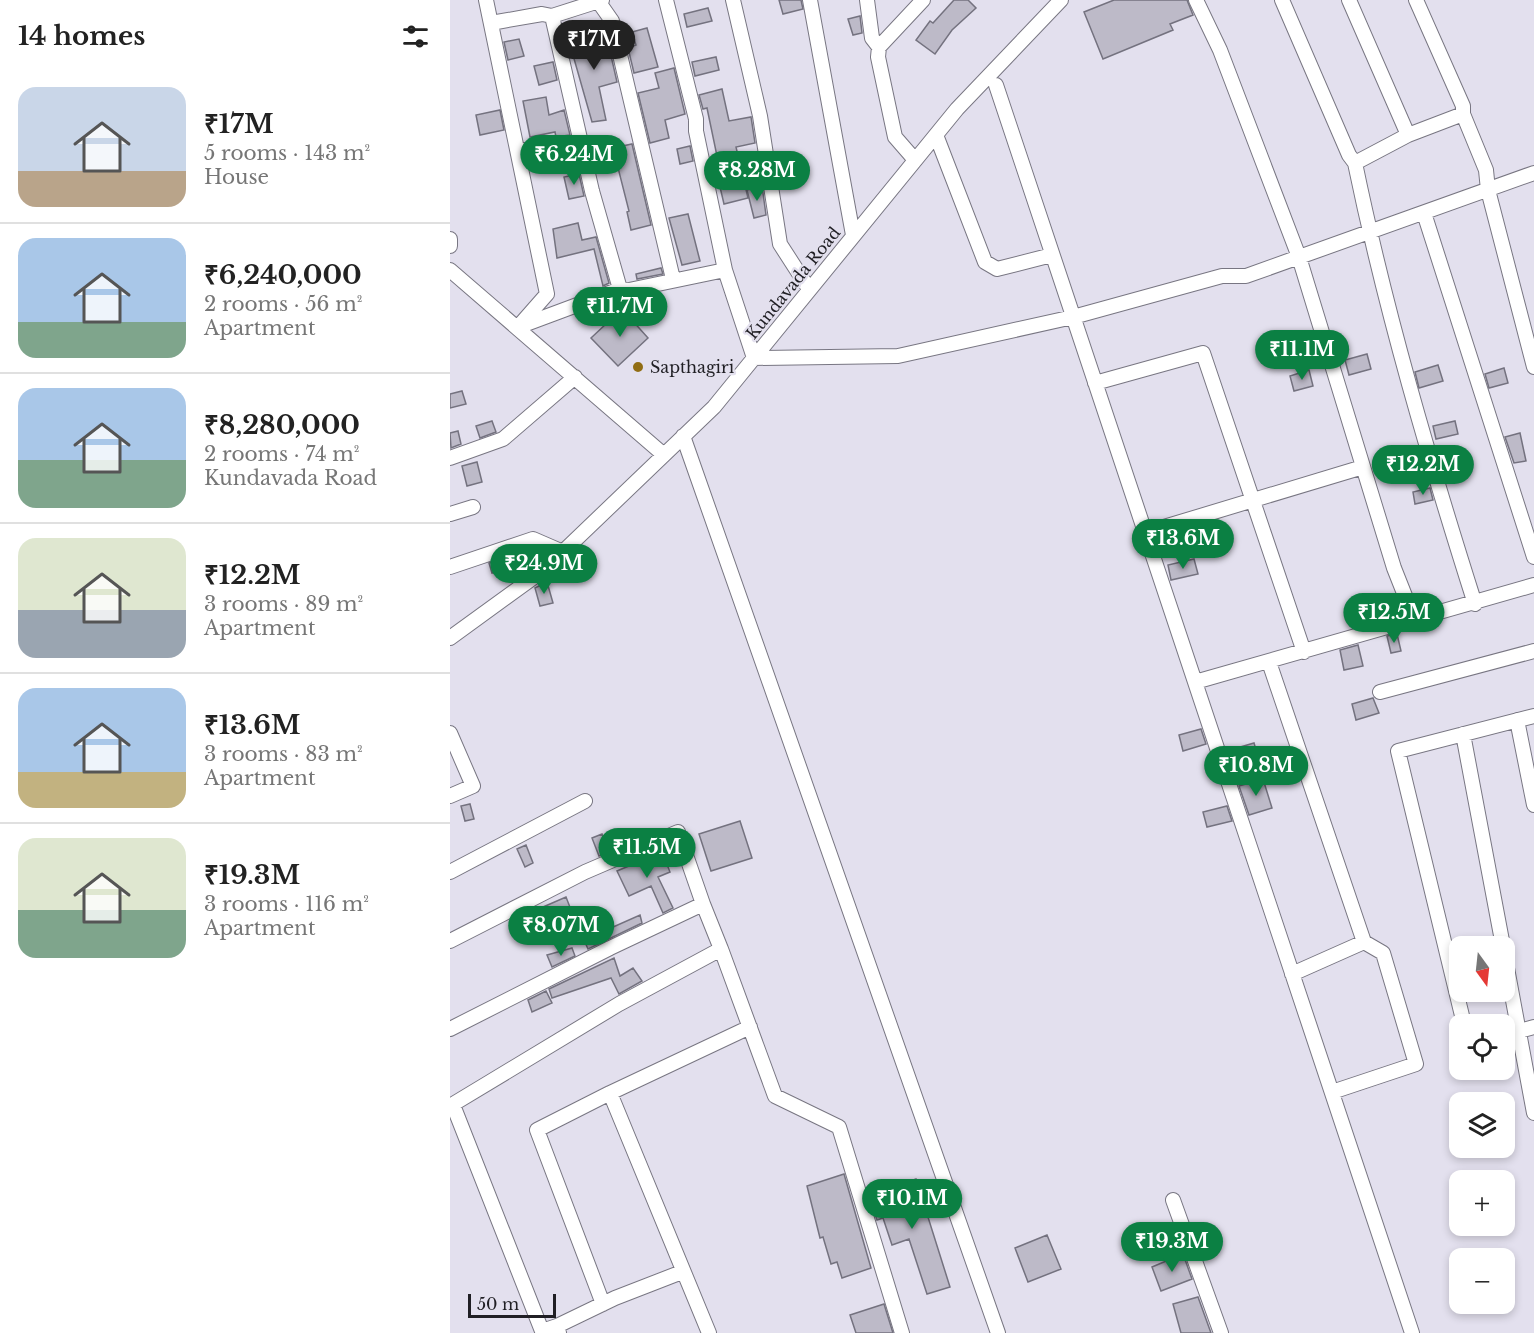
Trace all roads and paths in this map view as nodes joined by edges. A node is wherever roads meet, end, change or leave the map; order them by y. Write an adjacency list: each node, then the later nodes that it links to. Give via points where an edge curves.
1 (486, 0): 14 (street)
2 (666, 0): 34 (street, via 696,119)
3 (733, 0): 37 (street, via 759,116 780,244)
4 (810, 0): 28 (street)
5 (867, 0): 15 (street, via 873,38)
6 (923, 0): 15 (street)
7 (1060, 0): 18 (street, Kundavada Road)
8 (1196, 0): 32 (street, via 1220,50)
9 (1282, 0): 23 (street)
10 (1349, 0): 19 (street)
11 (1416, 0): 17 (street, via 1463,106)
12 (600, 1): 13 (street); 35 (street, via 612,21)
13 (552, 16): 14 (street); 20 (street)
14 (491, 22): 21 (street)
15 (879, 47): 22 (street, via 895,137)
16 (996, 85): 31 (street)
17 (1463, 114): 19 (street); 25 (street, via 1486,170)
18 (936, 135): 22 (street, Kundavada Road); 31 (street, via 985,262 997,269)
19 (1408, 135): 23 (street)
20 (582, 142): 21 (street); 36 (street)
21 (519, 151): 39 (street, via 548,294)
22 (915, 160): 28 (street, Kundavada Road)
23 (1355, 163): 27 (street)
24 (1534, 173): 25 (street)
25 (1488, 190): 26 (street); 41 (street)
26 (1424, 213): 27 (street); 53 (street)
27 (1369, 232): 32 (street); 56 (street, via 1427,452)
28 (853, 235): 37 (street, Kundavada Road)
29 (450, 239): 30 (street)
30 (450, 246)
31 (1052, 255): 38 (street)
32 (1299, 257): 38 (street, via 1246,276 1222,276); 47 (street)
33 (450, 270): 39 (street)
34 (725, 270): 35 (street); 40 (street)
35 (673, 279): 36 (street)
36 (620, 289): 39 (street)
37 (809, 289): 40 (street, Kundavada Road)
38 (1073, 317): 40 (street, via 898,356); 43 (street)
39 (518, 327): 42 (street)
40 (754, 358): 44 (street, Kundavada Road, via 714,407)
41 (1534, 367)
42 (575, 376): 45 (street); 46 (street, via 502,439)
43 (1095, 383): 48 (street, via 1203,353); 51 (street)
44 (683, 436): 45 (street, Kundavada Road); 95 (street)
45 (664, 454): 52 (street, Kundavada Road)
46 (450, 458)
47 (1362, 467): 48 (street); 57 (street)
48 (1253, 500): 51 (street); 60 (street)
49 (473, 507): 50 (street)
50 (450, 514)
51 (1144, 533): 62 (street)
52 (562, 552): 54 (street, via 533,539); 58 (street, Kundavada Road)
53 (1534, 557)
54 (450, 567)
55 (1534, 585): 56 (street)
56 (1475, 604): 57 (street)
57 (1415, 621): 60 (street)
58 (450, 638)
59 (1534, 651): 63 (street)
60 (1304, 652): 61 (street)
61 (1269, 662): 62 (street); 75 (street)
62 (1195, 682): 77 (street)
63 (1380, 692)
64 (1534, 716): 65 (street)
65 (1517, 720): 67 (street); 70 (street)
66 (450, 733): 68 (street, via 474,786)
67 (1463, 734): 73 (street); 79 (street, via 1398,751)
68 (450, 796)
69 (585, 801): 71 (street)
70 (1534, 805)
71 (450, 872)
72 (703, 904): 74 (street, via 678,832 585,872); 76 (street); 82 (street)
73 (1501, 936)
74 (450, 941)
75 (1364, 942): 77 (street); 85 (street, via 1383,953 1416,1064)
76 (721, 950): 80 (street); 87 (street, via 619,1004)
77 (1292, 974): 85 (street)
78 (1514, 1002): 83 (street)
79 (1462, 1014)
80 (750, 1027): 86 (street); 94 (street, via 775,1096 839,1127)
81 (1534, 1027): 83 (street)
82 (450, 1029)
83 (1520, 1031): 84 (street); 88 (street)
84 (1515, 1032)
85 (1332, 1092): 97 (street)
86 (610, 1093): 90 (street); 91 (street, via 537,1130)
87 (451, 1105): 92 (street, via 542,1331)
88 (1534, 1113)
89 (1173, 1200): 96 (street)
90 (682, 1272): 91 (street); 93 (street)
91 (603, 1304): 92 (street)
92 (558, 1329)
93 (708, 1333)
94 (902, 1333)
95 (998, 1333)
96 (1221, 1333)
97 (1412, 1333)

